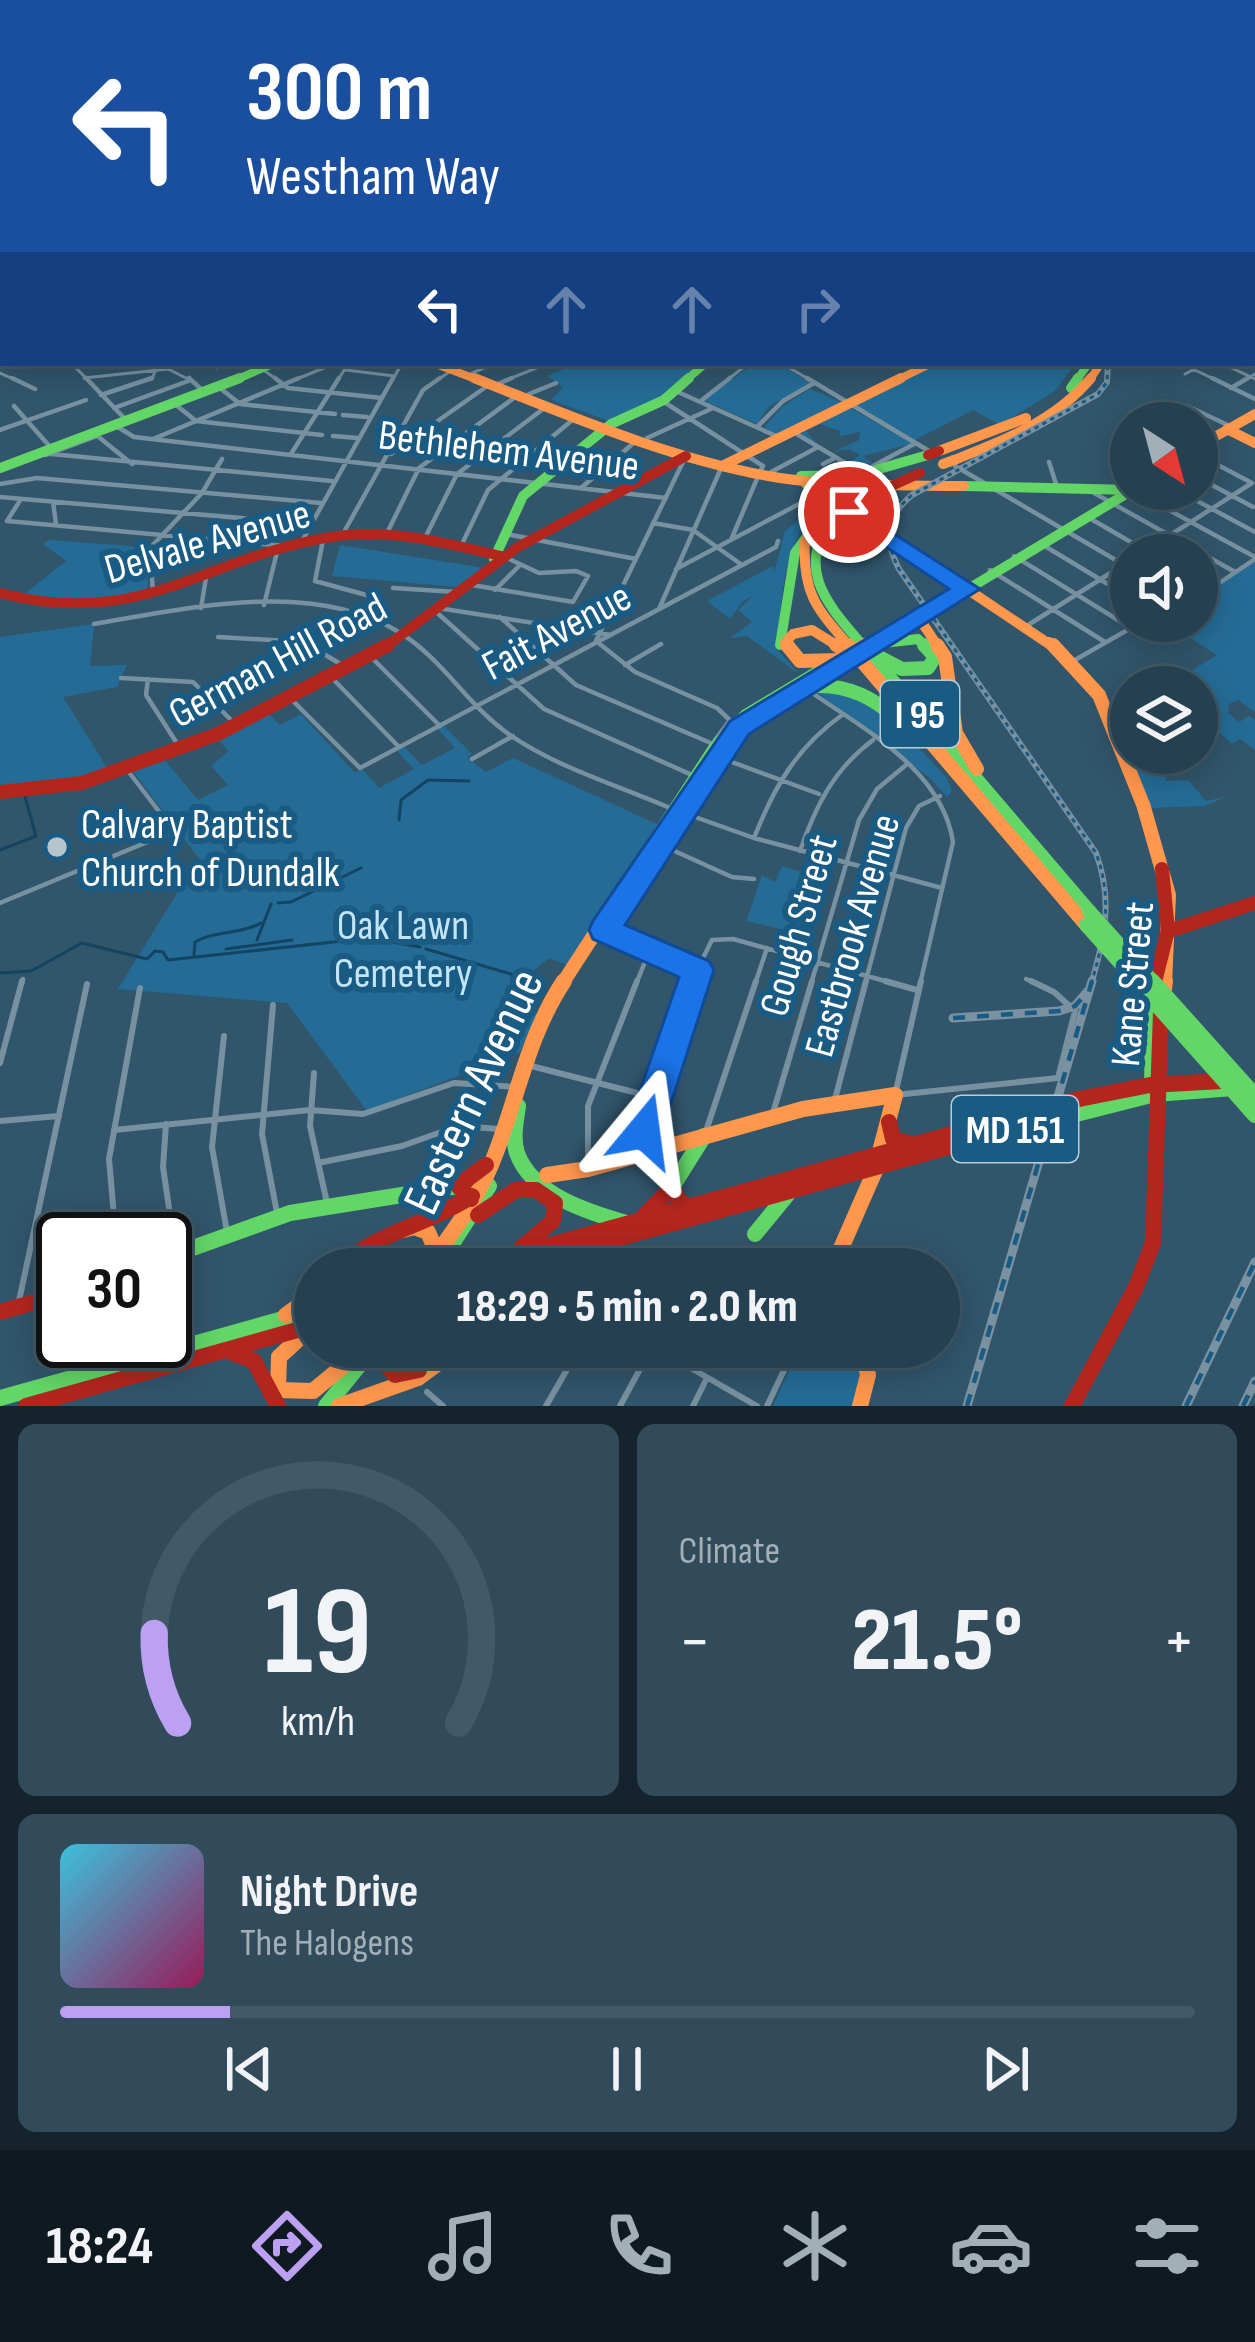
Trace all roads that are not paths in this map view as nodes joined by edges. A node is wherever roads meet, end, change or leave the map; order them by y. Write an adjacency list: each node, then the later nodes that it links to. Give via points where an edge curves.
1 (2, 366): 36 (street)
2 (74, 366): 28 (street)
3 (154, 366): 21 (street)
4 (262, 366): 37 (main road)
5 (265, 366): 33 (street)
6 (328, 366): 33 (street)
7 (347, 366): 22 (street)
8 (400, 366): 26 (street)
9 (442, 366): 79 (street)
10 (446, 366): 30 (main road)
11 (447, 366): 24 (main road)
12 (489, 366): 24 (street)
13 (542, 366): 30 (street)
14 (701, 366): 41 (main road)
15 (745, 366): 45 (street)
16 (786, 366): 32 (street)
17 (921, 366): 47 (main road)
18 (1091, 366): 34 (main road)
19 (1186, 366): 23 (street)
20 (1201, 366): 23 (street)
21 (156, 369): 28 (street); 29 (street); 40 (street, via 152,379)
22 (344, 370): 26 (street); 38 (street)
23 (1194, 370): 25 (street); 35 (street)
24 (472, 373): 30 (main road)
25 (1185, 374)
26 (394, 376): 42 (street)
27 (1253, 377): 35 (street)
28 (84, 378): 40 (street)
29 (191, 380): 37 (street); 51 (street)
30 (495, 383): 39 (main road); 79 (street)
31 (556, 383): 39 (street)
32 (814, 383): 47 (street); 64 (street)
33 (283, 384): 38 (street); 46 (street)
34 (1079, 386): 82 (main road); 82 (main road, via 1044,418)
35 (1231, 388): 43 (street)
36 (35, 389)
37 (212, 390): 46 (street); 49 (main road)
38 (330, 392): 42 (street); 53 (street)
39 (524, 394): 48 (main road); 93 (street)
40 (101, 395): 51 (street)
41 (667, 396): 45 (street); 59 (street); 63 (main road)
42 (382, 398): 58 (street)
43 (1255, 399)
44 (86, 400): 60 (street)
45 (702, 400): 52 (street)
46 (238, 403): 53 (street); 61 (street)
47 (849, 403): 67 (main road); 75 (street)
48 (549, 404): 56 (main road); 63 (main road); 95 (street)
49 (176, 405): 61 (street); 62 (main road)
50 (14, 406): 60 (street)
51 (114, 408): 62 (street)
52 (713, 408): 59 (street); 64 (street)
53 (318, 412): 54 (street); 66 (street)
54 (334, 414)
55 (343, 415): 58 (street)
56 (577, 416): 63 (main road); 96 (street)
57 (1255, 416): 68 (main road)
58 (370, 417): 72 (street)
59 (689, 419): 73 (street); 92 (street)
60 (27, 420): 65 (street); 77 (street)
61 (195, 421): 66 (street); 74 (street)
62 (122, 424): 69 (main road); 74 (street, Bethlehem Avenue, via 131,436)
63 (609, 425): 73 (main road); 99 (main road)
64 (758, 426): 67 (street)
65 (0, 430)
66 (304, 433): 70 (street); 78 (street)
67 (784, 434): 76 (street); 92 (main road)
68 (1238, 434)
69 (96, 435): 77 (main road); 86 (street)
70 (322, 435)
71 (333, 436): 72 (street)
72 (358, 438): 84 (street)
73 (643, 438): 83 (main road); 90 (main road); 103 (street)
74 (152, 439): 78 (street, Bethlehem Avenue)
75 (916, 443): 81 (street, via 867,469); 102 (street)
76 (818, 447): 81 (street); 92 (street)
77 (46, 453): 86 (street); 91 (main road)
78 (291, 454): 84 (street, Bethlehem Avenue)
79 (388, 455): 89 (street)
80 (223, 458): 94 (street)
81 (835, 458): 87 (street)
82 (941, 458): 97 (main road); 123 (main road, bridge); 123 (main road, bridge, via 898,473)
83 (682, 459): 90 (main road); 108 (main road); 113 (street)
84 (345, 460): 89 (street, Bethlehem Avenue); 98 (street)
85 (1048, 461): 104 (street)
86 (132, 464): 94 (street)
87 (823, 464)
88 (1218, 464): 111 (street, via 1252,482)
89 (382, 465): 93 (street, Bethlehem Avenue); 138 (street)
90 (724, 465): 92 (main road); 131 (street)
91 (0, 468)
92 (756, 468): 97 (main road); 97 (main road); 143 (street)
93 (419, 469): 95 (street, Bethlehem Avenue); 140 (street)
94 (215, 471): 98 (street); 109 (street)
95 (458, 474): 96 (street, Bethlehem Avenue); 147 (street)
96 (499, 478): 99 (street, Bethlehem Avenue); 151 (street)
97 (800, 478): 100 (main road); 102 (main road); 110 (main road)
98 (332, 481): 117 (street)
99 (539, 483): 103 (street, Bethlehem Avenue); 134 (main road, via 519,502)
100 (838, 483): 102 (main road); 110 (street)
101 (0, 484): 109 (street, via 37,478)
102 (989, 486): 104 (main road); 130 (street)
103 (580, 488): 108 (street, Bethlehem Avenue)
104 (1057, 488): 107 (main road)
105 (1110, 488): 107 (main road)
106 (1218, 488): 111 (street)
107 (1084, 489): 116 (street)
108 (618, 492): 113 (street, Bethlehem Avenue); 141 (main road)
109 (202, 493): 117 (street); 124 (street)
110 (820, 493): 123 (main road); 143 (street)
111 (1232, 496): 118 (street); 119 (street)
112 (0, 497): 114 (street)
113 (665, 497): 127 (street)
114 (21, 499): 115 (street); 128 (street, via 7,521)
115 (53, 502): 124 (street); 128 (street)
116 (1109, 502): 125 (main road, Eastern Avenue); 136 (street)
117 (320, 503): 129 (street)
118 (1218, 505)
119 (1253, 507)
120 (1170, 510): 126 (street)
121 (1210, 510): 126 (street)
122 (1214, 510): 132 (street)
123 (839, 511): 142 (main road); 145 (main road); 146 (main road); 146 (main road, via 830,533 836,545 860,550); 175 (main road, via 812,555)
124 (181, 513): 129 (street); 133 (street)
125 (1085, 516): 130 (main road, Eastern Avenue); 135 (street)
126 (1191, 522): 137 (street); 155 (street)
127 (653, 523): 131 (street); 156 (street)
128 (56, 524): 133 (street)
129 (309, 524): 149 (street)
130 (1063, 529): 148 (main road, Eastern Avenue); 154 (street)
131 (693, 530): 150 (street); 160 (street)
132 (1255, 532)
133 (158, 534): 149 (street); 173 (street, via 149,551)
134 (506, 534): 141 (street); 152 (main road)
135 (1113, 534)
136 (1165, 534)
137 (1172, 534)
138 (342, 536): 139 (main road, Delvale Avenue); 140 (main road, Delvale Avenue)
139 (324, 538): 149 (main road, Delvale Avenue); 184 (street, via 310,580 378,600 387,609)
140 (385, 538): 147 (main road, Delvale Avenue)
141 (534, 538): 152 (main road); 156 (street)
142 (890, 538): 146 (main road); 171 (main road)
143 (731, 540): 150 (street)
144 (778, 541): 159 (street, Fait Avenue)
145 (805, 541): 199 (main road, via 795,554 780,644); 214 (main road, I 95, via 801,570 811,597)
146 (874, 541)
147 (422, 543): 151 (main road, Delvale Avenue)
148 (1040, 543): 153 (main road, Eastern Avenue); 165 (street)
149 (290, 547): 164 (main road, Delvale Avenue); 176 (street)
150 (717, 547): 159 (street); 160 (street)
151 (459, 549): 152 (main road, Delvale Avenue)
152 (501, 556): 158 (street); 169 (main road, German Hill Road)
153 (1017, 557): 161 (main road, Eastern Avenue); 174 (street)
154 (1110, 557)
155 (1255, 558): 162 (street)
156 (636, 559): 188 (street)
157 (1218, 563): 162 (street)
158 (520, 565): 170 (street); 170 (street, via 588,574 573,602)
159 (742, 565): 179 (street, Fait Avenue)
160 (676, 569): 179 (street)
161 (992, 572): 171 (main road, Eastern Avenue); 180 (street)
162 (1235, 572): 166 (street)
163 (1110, 574): 165 (street)
164 (206, 576): 173 (main road, Delvale Avenue); 177 (street)
165 (1100, 580): 167 (street); 174 (street)
166 (1218, 584)
167 (1110, 586)
168 (393, 588): 169 (street)
169 (462, 588): 170 (street); 178 (main road, German Hill Road)
170 (495, 590)
171 (960, 590): 185 (main road, Eastern Avenue); 187 (main road, Kane Street)
172 (0, 593): 173 (main road, Delvale Avenue, via 32,606 78,609)
173 (153, 593)
174 (1077, 594): 180 (street); 182 (street)
175 (822, 595): 194 (main road, via 889,664 916,670 935,657 916,638); 235 (main road, I 95)
176 (264, 605): 177 (street); 181 (street)
177 (201, 608): 186 (street)
178 (434, 608): 183 (street); 189 (main road, German Hill Road); 211 (street)
179 (658, 609): 190 (street, Fait Avenue)
180 (1053, 610): 187 (street); 195 (street)
181 (343, 612): 184 (street); 197 (street)
182 (1110, 615)
183 (500, 617): 188 (street); 203 (street)
184 (378, 620): 189 (street)
185 (910, 622): 194 (main road, Eastern Avenue); 235 (main road, via 947,662 959,740)
186 (94, 624)
187 (1025, 627): 201 (main road, Kane Street)
188 (600, 633): 190 (street); 193 (street)
189 (403, 634): 198 (main road, German Hill Road); 215 (street)
190 (610, 635): 193 (street, Fait Avenue)
191 (218, 637): 197 (street)
192 (1110, 639): 195 (street)
193 (597, 642): 202 (street); 203 (street, Fait Avenue)
194 (873, 642): 200 (main road, Eastern Avenue, bridge)
195 (1105, 642): 201 (street)
196 (661, 644): 202 (street)
197 (316, 646): 204 (street)
198 (370, 656): 204 (main road, German Hill Road); 219 (street)
199 (788, 658): 205 (main road); 210 (main road, via 803,670)
200 (841, 662): 205 (main road, Eastern Avenue); 214 (main road, via 801,661 786,639 802,630 826,635)
201 (1077, 663): 247 (main road, Kane Street, via 1100,694 1142,804)
202 (625, 664): 218 (street)
203 (553, 665): 211 (street, Fait Avenue); 222 (street, via 579,686)
204 (346, 668): 207 (main road, German Hill Road)
205 (824, 673): 210 (main road, Eastern Avenue)
206 (265, 674): 212 (street)
207 (330, 676): 213 (main road, German Hill Road); 223 (street)
208 (122, 679): 209 (street)
209 (148, 679): 212 (street, via 194,682); 224 (street, via 146,695)
210 (804, 684): 216 (street); 218 (main road, Eastern Avenue); 218 (main road, Eastern Avenue); 233 (main road, via 837,682 869,693)
211 (517, 685): 215 (street, Fait Avenue); 228 (street, via 544,709)
212 (211, 697): 217 (street)
213 (289, 697): 217 (main road, German Hill Road); 223 (street, Fait Avenue, via 358,768)
214 (892, 698): 233 (main road, I 95)
215 (478, 705): 219 (street, Fait Avenue); 220 (street)
216 (842, 716): 221 (street); 229 (street, via 812,736)
217 (235, 724): 224 (main road, German Hill Road)
218 (736, 724): 222 (main road); 234 (main road, Eastern Avenue)
219 (440, 726): 223 (street, Fait Avenue)
220 (513, 736): 225 (street); 234 (street)
221 (873, 740): 226 (street); 231 (street)
222 (718, 745): 228 (street, Eastern Avenue); 234 (main road, Eastern Avenue)
223 (399, 747)
224 (182, 749): 227 (main road, German Hill Road)
225 (472, 759)
226 (906, 765): 232 (street); 239 (street, Gough Street, via 866,804)
227 (126, 768): 230 (main road, German Hill Road, via 65,788); 243 (street, via 174,830)
228 (692, 775): 234 (street, Eastern Avenue)
229 (778, 778): 231 (street); 234 (street, Eastern Avenue, via 729,760); 236 (street)
230 (0, 792)
231 (819, 794): 238 (street)
232 (940, 796): 240 (street, Eastbrook Avenue, via 914,813); 242 (street, via 952,828)
233 (982, 804): 245 (main road, I 95)
234 (679, 812): 236 (street); 237 (main road, Eastern Avenue)
235 (1021, 832): 245 (main road, I 95)
236 (754, 838): 238 (street)
237 (657, 843): 241 (street); 246 (main road, Eastern Avenue)
238 (800, 850): 239 (street)
239 (847, 862): 240 (street); 250 (street, Gough Street)
240 (894, 875): 242 (street); 252 (street, Eastbrook Avenue)
241 (754, 879)
242 (941, 892): 257 (street)
243 (0, 903)
244 (1255, 903): 247 (main road)
245 (1087, 918): 266 (main road, I 95, bridge); 273 (main road, I 95, bridge)
246 (602, 928): 249 (street); 261 (main road, Eastern Avenue)
247 (1172, 928): 265 (main road, Kane Street)
248 (766, 949): 250 (street); 251 (street, via 716,938); 282 (street)
249 (649, 952): 251 (street); 263 (street)
250 (818, 963): 252 (street); 275 (street, Gough Street)
251 (698, 970): 268 (street)
252 (868, 976): 257 (street); 269 (street, Eastbrook Avenue)
253 (23, 979): 260 (street)
254 (1026, 979): 267 (street, via 1075,1011 1058,1078)
255 (87, 984): 274 (street)
256 (140, 988): 281 (street)
257 (919, 990): 267 (street)
258 (273, 1005): 272 (street)
259 (224, 1036): 276 (street)
260 (0, 1063)
261 (523, 1065): 263 (street); 264 (main road, Eastern Avenue)
262 (314, 1072): 271 (street)
263 (598, 1081): 268 (street); 288 (street, via 585,1128)
264 (518, 1087): 270 (main road, Eastern Avenue); 271 (street, via 454,1083 369,1113); 280 (main road, Eastern Avenue)
265 (1154, 1088): 266 (main road, MD 151); 283 (main road, MD 151, via 1079,1099); 286 (main road, MD 151); 347 (main road, Kane Street, via 1153,1243)
266 (1255, 1088)
267 (896, 1095): 269 (main road); 278 (main road)
268 (653, 1097): 285 (street)
269 (834, 1104): 275 (main road)
270 (518, 1106): 289 (main road, via 516,1146); 300 (main road, Eastern Avenue)
271 (310, 1110): 272 (street); 287 (street)
272 (262, 1114): 276 (street); 299 (street)
273 (1255, 1114)
274 (59, 1117): 277 (street); 315 (street)
275 (771, 1118): 282 (main road)
276 (214, 1119): 279 (street); 302 (street)
277 (0, 1121)
278 (889, 1122): 283 (main road, via 900,1144); 286 (main road)
279 (166, 1124): 281 (street); 298 (street)
280 (504, 1129): 284 (main road, Eastern Avenue); 287 (street, via 458,1126)
281 (114, 1130): 297 (street)
282 (704, 1136): 285 (main road); 291 (main road)
283 (929, 1140): 286 (main road, MD 151)
284 (498, 1148): 290 (main road); 293 (main road, Eastern Avenue)
285 (645, 1153): 288 (main road)
286 (878, 1161): 292 (main road, MD 151); 295 (main road, MD 151); 313 (main road)
287 (318, 1162): 294 (street)
288 (588, 1168): 289 (main road)
289 (529, 1172): 301 (main road, via 593,1215)
290 (458, 1186): 293 (main road); 294 (main road)
291 (672, 1187): 295 (main road); 301 (main road)
292 (791, 1192): 296 (main road, MD 151); 296 (main road, via 754,1234 752,1212)
293 (470, 1202): 304 (main road, via 376,1234); 307 (main road, Eastern Avenue)
294 (328, 1205): 299 (main road)
295 (690, 1207): 301 (main road, MD 151)
296 (731, 1209): 301 (main road, MD 151)
297 (113, 1212)
298 (167, 1212)
299 (278, 1216): 302 (main road)
300 (467, 1226): 308 (main road, Eastern Avenue); 309 (main road, via 518,1188 543,1189 555,1203 553,1221)
301 (632, 1227): 310 (main road, MD 151); 311 (main road, MD 151); 312 (main road)
302 (226, 1232): 303 (main road)
303 (192, 1246)
304 (360, 1248)
305 (369, 1248): 306 (main road, via 414,1227 425,1230)
306 (430, 1248)
307 (439, 1248)
308 (451, 1248)
309 (515, 1248)
310 (547, 1248)
311 (570, 1248)
312 (584, 1248)
313 (841, 1248)
314 (36, 1301): 315 (main road)
315 (18, 1306): 317 (main road)
316 (294, 1308): 319 (main road)
317 (0, 1312)
318 (294, 1316): 319 (main road)
319 (273, 1322): 335 (main road)
320 (294, 1333): 322 (main road)
321 (294, 1338): 323 (main road, via 276,1359 274,1382 290,1399 325,1392)
322 (218, 1351): 337 (main road); 338 (main road, via 254,1361)
323 (348, 1368)
324 (351, 1368): 339 (main road)
325 (389, 1368): 326 (main road, via 402,1376)
326 (420, 1368)
327 (430, 1368): 340 (main road)
328 (568, 1368): 341 (street)
329 (641, 1368): 342 (street)
330 (690, 1368): 333 (street)
331 (785, 1368): 345 (street)
332 (866, 1368): 346 (main road)
333 (707, 1378): 343 (street); 344 (street)
334 (427, 1392): 336 (street)
335 (0, 1398)
336 (440, 1405)
337 (26, 1406)
338 (278, 1406)
339 (322, 1406)
340 (340, 1406)
341 (546, 1406)
342 (620, 1406)
343 (693, 1406)
344 (757, 1406)
345 (767, 1406)
346 (860, 1406)
347 (1072, 1406)

